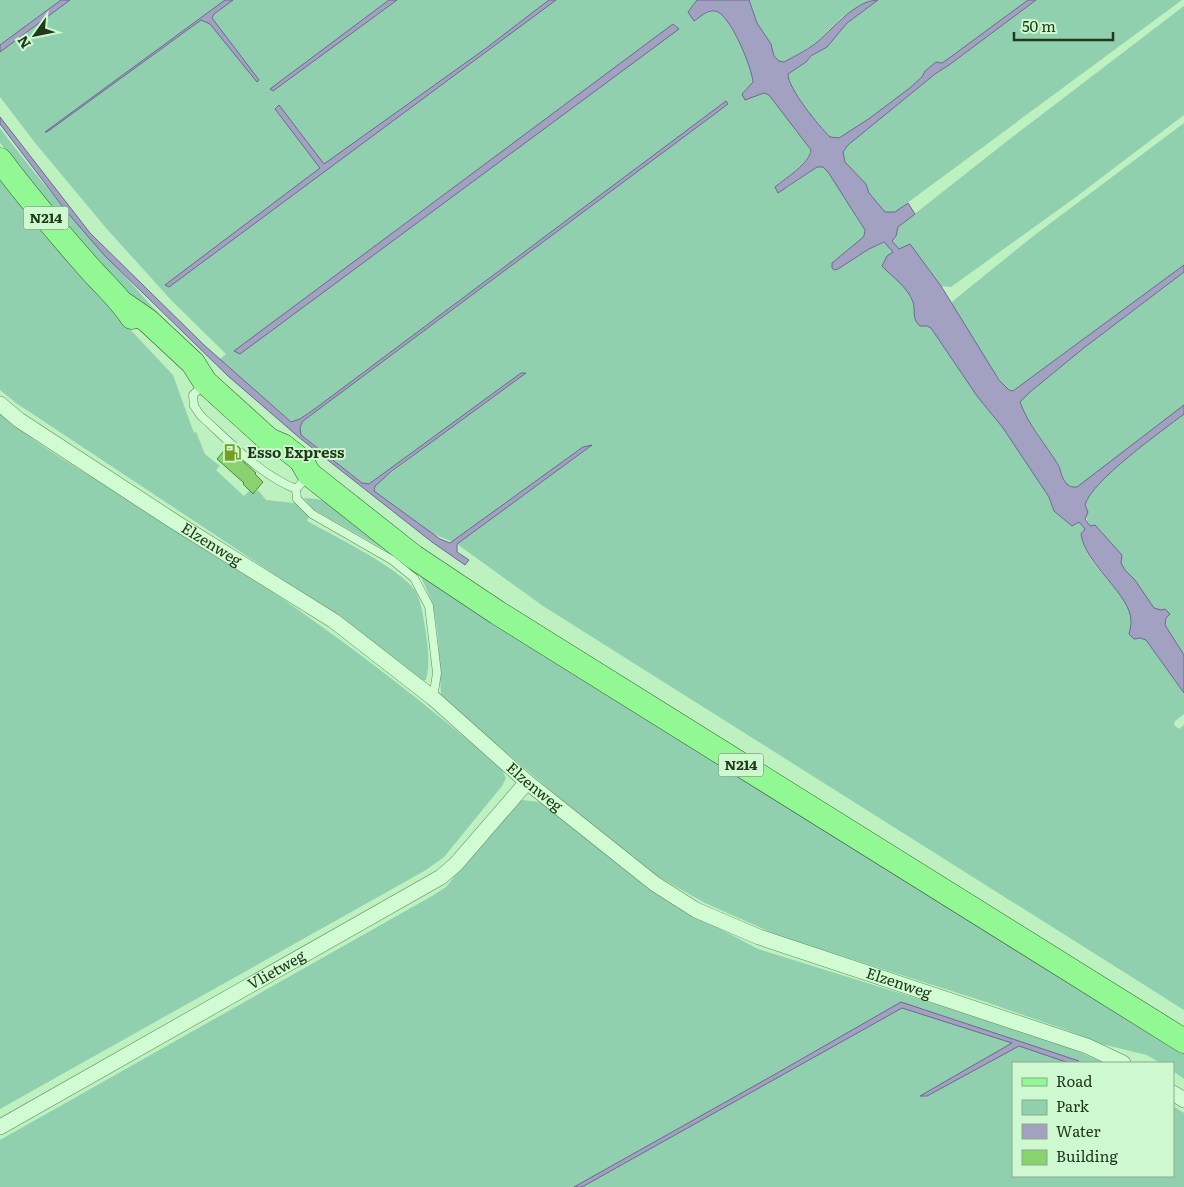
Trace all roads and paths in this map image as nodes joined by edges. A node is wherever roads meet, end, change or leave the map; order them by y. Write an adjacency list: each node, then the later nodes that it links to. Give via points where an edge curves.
1 (0, 160): 2 (main road, N214, via 84,263 125,305 137,325 182,372)
2 (205, 382): 4 (main road, N214, via 269,440 276,455 295,470); 4 (lane, via 193,395 194,406 201,416 281,483)
3 (0, 404): 5 (street, Elzenweg, via 18,420 334,621)
4 (303, 482): 5 (lane, via 297,499 312,514 392,560 414,578 429,606 437,673); 7 (main road, N214, via 498,613)
5 (433, 698): 6 (street, Elzenweg)
6 (527, 782): 8 (street, Elzenweg, via 655,884 696,910 759,937 1087,1046); 9 (street, Vlietweg, via 456,864 440,877)
7 (1184, 1041)
8 (1121, 1062)
9 (0, 1127)

